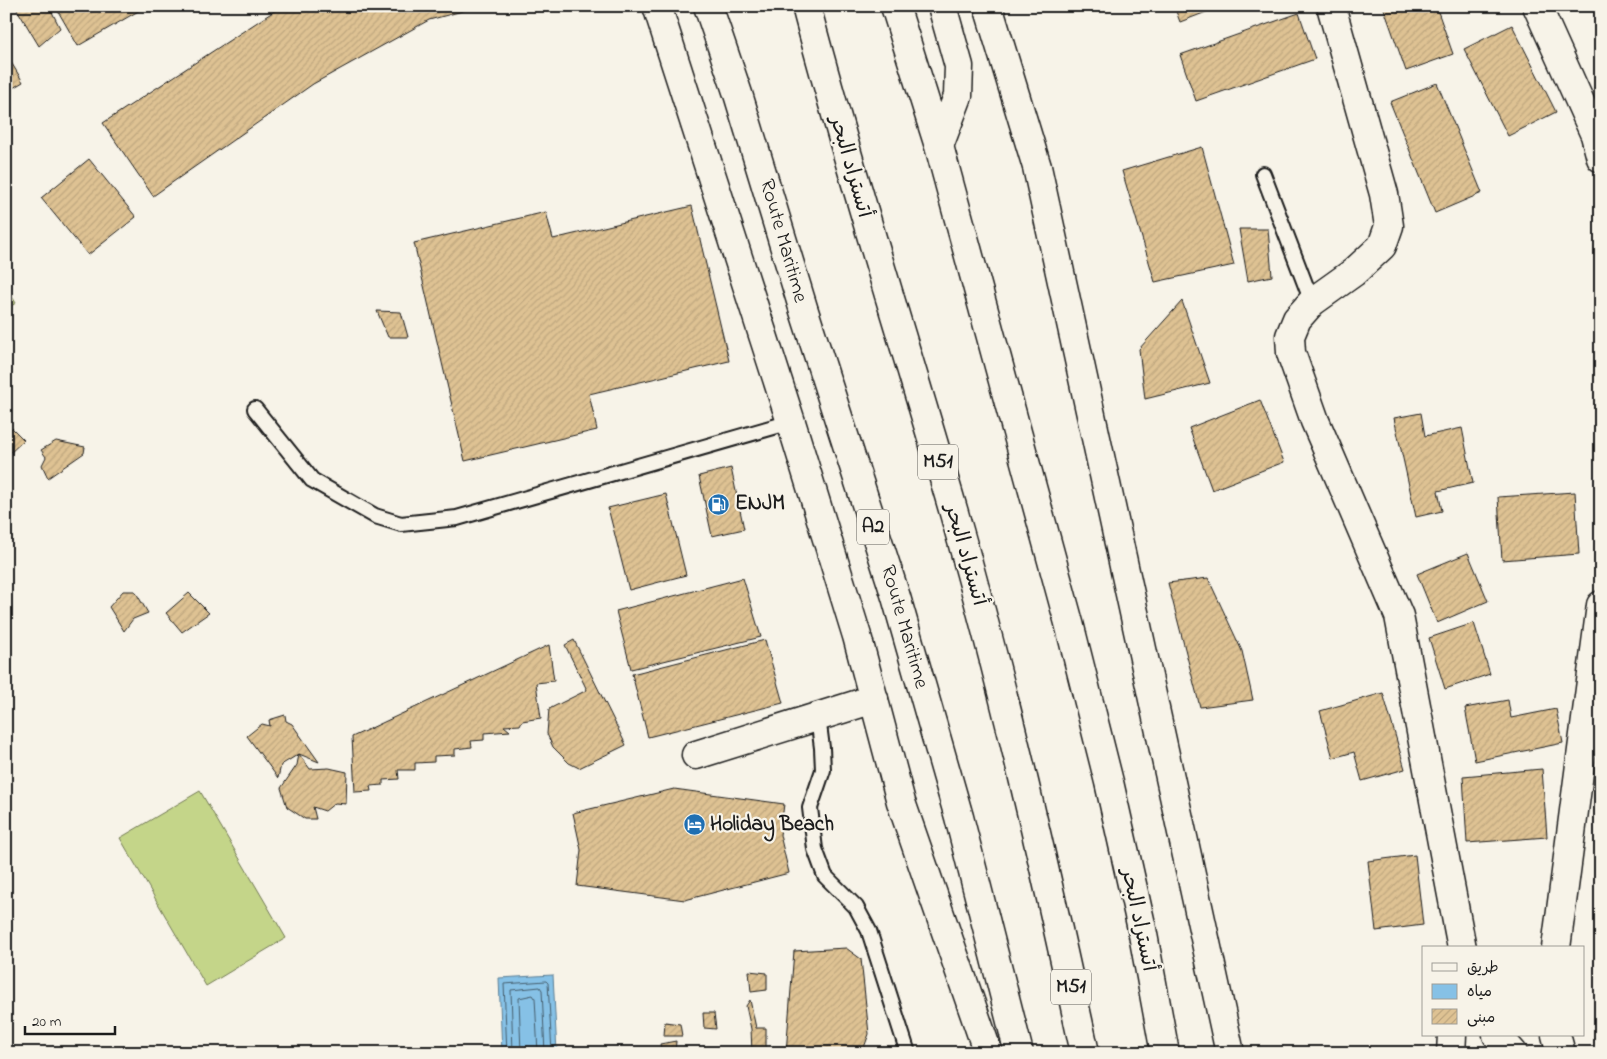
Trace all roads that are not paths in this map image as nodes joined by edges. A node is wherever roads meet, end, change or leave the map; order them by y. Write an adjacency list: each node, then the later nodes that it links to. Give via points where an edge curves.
1 (657, 6): 14 (main road)
2 (708, 6): 25 (main road, Route Maritime / A2, via 896,597 959,817)
3 (806, 6): 26 (main road, أتستراد البحر / M51, via 995,665)
4 (894, 6): 9 (main road, أتستراد البحر)
5 (942, 6): 9 (main road, via 959,66 958,96)
6 (988, 6): 28 (main road, via 1037,167)
7 (1331, 6): 12 (main road, via 1384,194 1389,226 1382,246 1354,272)
8 (1537, 6): 10 (main road, via 1595,135)
9 (938, 146): 27 (main road, أتستراد البحر, via 1069,623 1140,920)
10 (1601, 158)
11 (1263, 174): 12 (lane)
12 (1312, 302): 19 (main road, via 1297,319 1290,336 1291,353 1315,421 1399,616)
13 (255, 409): 14 (lane, via 312,480 375,516 402,524 457,518)
14 (791, 422): 16 (main road)
15 (1601, 605): 20 (main road)
16 (874, 699): 17 (main road); 24 (main road, via 901,802)
17 (818, 717): 18 (main road); 23 (lane, via 823,770 810,808 815,849 825,876 856,907 869,931)
18 (696, 755)
19 (1462, 946)
20 (1556, 946)
21 (1452, 1036): 29 (main road)
22 (1556, 1036): 30 (main road)
23 (908, 1053)
24 (988, 1053)
25 (1020, 1053)
26 (1085, 1053)
27 (1165, 1053)
28 (1230, 1053)
29 (1451, 1053)
30 (1561, 1053)

